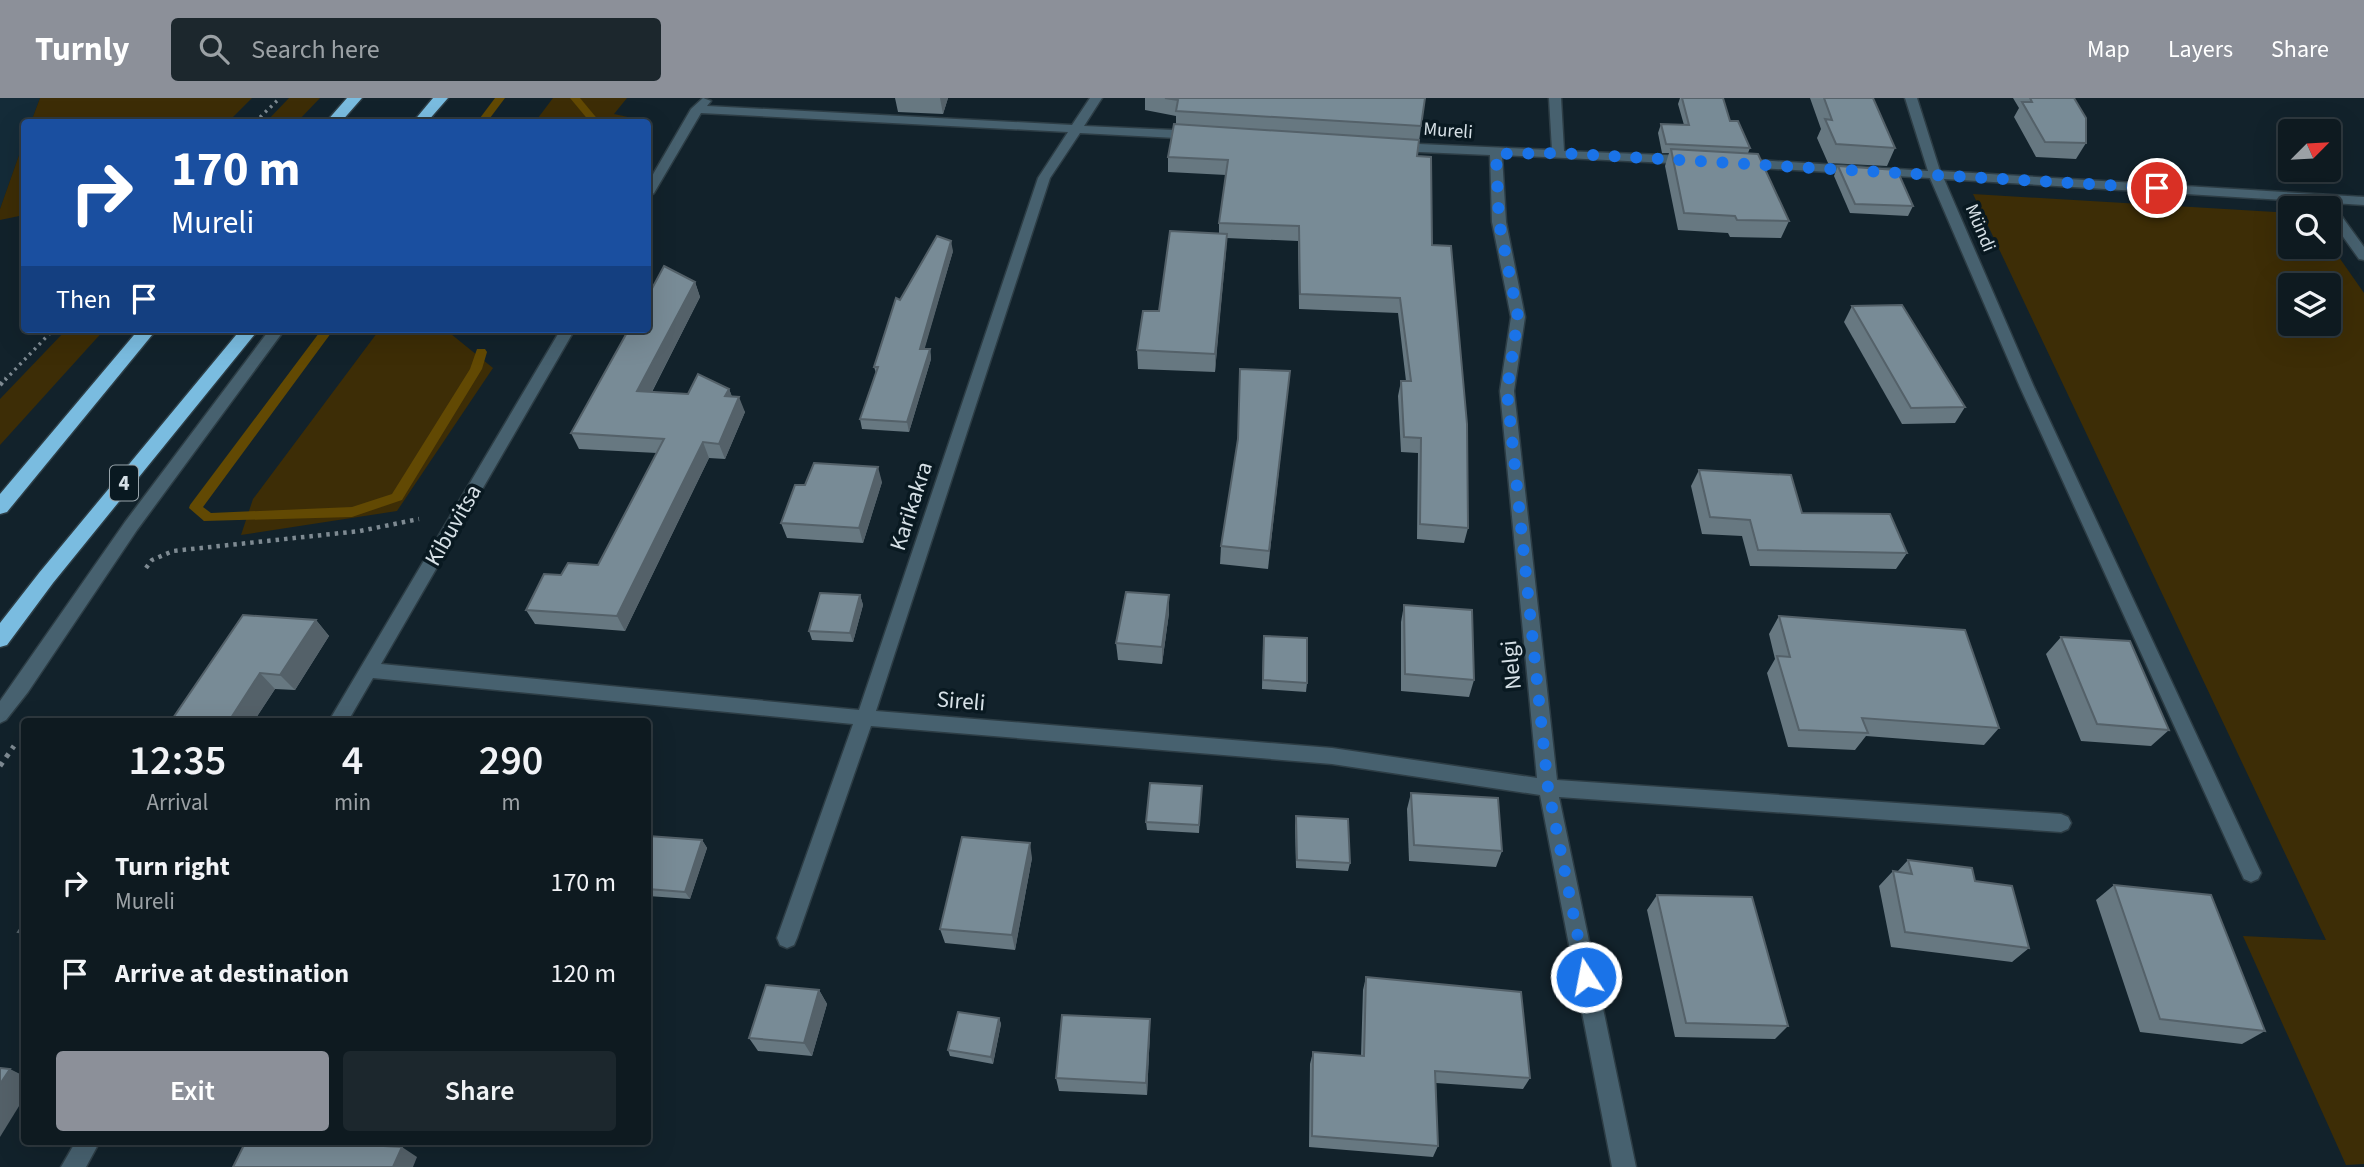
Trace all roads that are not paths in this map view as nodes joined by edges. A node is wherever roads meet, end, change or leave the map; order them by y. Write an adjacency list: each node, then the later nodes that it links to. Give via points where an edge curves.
1 (355, 98): 8 (highway)
2 (441, 98): 9 (highway)
3 (709, 98): 7 (street)
4 (1096, 98): 10 (street, Karikakra)
5 (1555, 98): 13 (street)
6 (1911, 98): 17 (street, Mündi)
7 (697, 109): 10 (street); 18 (street)
8 (336, 119)
9 (423, 119)
10 (1077, 127): 11 (street); 33 (street, Karikakra, via 1044,178)
11 (1212, 136)
12 (1388, 147): 14 (street, Mureli)
13 (1558, 153): 14 (street, Mureli); 15 (street, Mureli)
14 (1496, 154): 34 (street, Nelgi, via 1499,222 1518,317 1507,391)
15 (1706, 161)
16 (1733, 163): 17 (street)
17 (1936, 174): 19 (street); 36 (street, Mündi)
18 (651, 188)
19 (2290, 196)
20 (2341, 199): 21 (street)
21 (2364, 201)
22 (2341, 224): 23 (street)
23 (2364, 256)
24 (145, 333): 28 (highway)
25 (247, 333): 29 (highway, 4)
26 (275, 333): 31 (street, via 131,526)
27 (566, 333): 30 (street, Kibuvitsa)
28 (0, 506)
29 (0, 639)
30 (368, 670): 32 (street, Kibuvitsa); 33 (street, Sireli)
31 (0, 715)
32 (340, 718)
33 (865, 718): 34 (street, Sireli, via 1332,756); 37 (street, Karikakra)
34 (1548, 788): 35 (street, Sireli); 40 (street, Nelgi)
35 (2061, 822)
36 (2251, 873)
37 (787, 938)
38 (87, 1145): 39 (street)
39 (73, 1167)
40 (1625, 1167)

